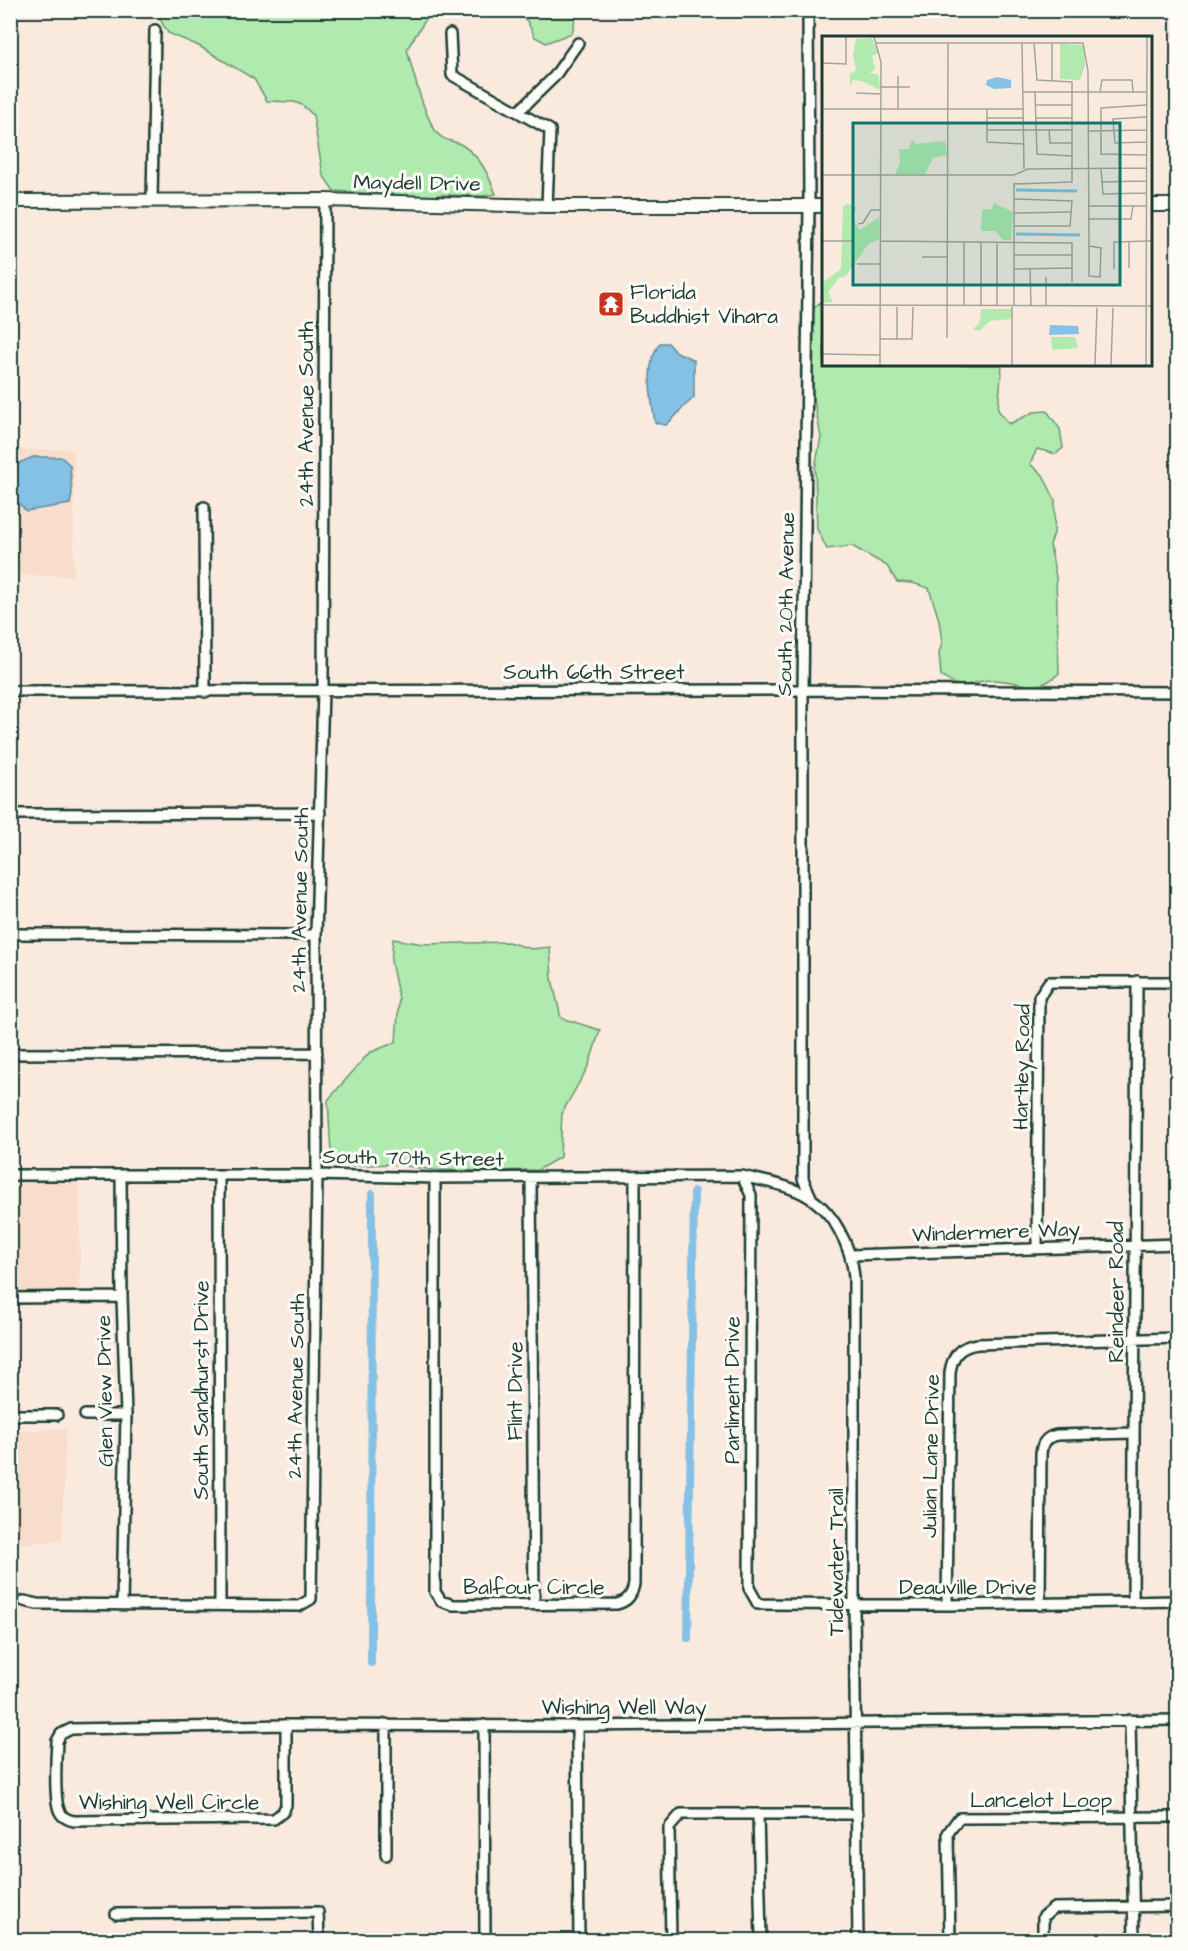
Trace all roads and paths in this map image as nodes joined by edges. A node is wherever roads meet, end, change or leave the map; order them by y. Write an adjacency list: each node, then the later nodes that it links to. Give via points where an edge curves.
1 (808, 10): 12 (street, South 20th Avenue)
2 (155, 30): 8 (street)
3 (450, 34): 5 (street, via 452,75)
4 (578, 43): 5 (street, via 555,76)
5 (518, 112): 11 (street, via 550,130)
6 (325, 200): 8 (street, Maydell Drive); 11 (street, Maydell Drive); 17 (street, 24th Avenue South)
7 (10, 201): 8 (street, Maydell Drive)
8 (152, 201)
9 (1152, 205): 10 (street)
10 (1178, 205)
11 (547, 206): 12 (street, Maydell Drive)
12 (809, 206): 13 (street, Maydell Drive); 15 (street, South 20th Avenue)
13 (822, 206)
14 (204, 507): 18 (street)
15 (803, 690): 17 (street, South 66th Street); 19 (street, South 66th Street); 36 (street, South 20th Avenue, via 803,1179)
16 (10, 691): 18 (street, South 66th Street)
17 (323, 691): 18 (street, South 66th Street); 20 (street, 24th Avenue South)
18 (205, 692)
19 (1178, 692)
20 (320, 813): 21 (street); 23 (street, 24th Avenue South)
21 (10, 814)
22 (10, 934): 23 (street)
23 (316, 935): 26 (street, 24th Avenue South)
24 (1137, 981): 25 (street, Hartley Road); 38 (street, Reindeer Road); 39 (street, Hartley Road, via 1049,982 1040,997)
25 (1178, 982)
26 (317, 1053): 27 (street); 31 (street, 24th Avenue South)
27 (10, 1054)
28 (10, 1175): 29 (street, South 70th Street)
29 (122, 1175): 30 (street, South 70th Street); 41 (street, Glen View Drive)
30 (219, 1175): 31 (street, South 70th Street); 55 (street, South Sandhurst Drive)
31 (317, 1175): 33 (street, South 70th Street); 55 (street, 24th Avenue South, via 311,1599 299,1606)
32 (742, 1176): 35 (street, South 70th Street); 36 (street, South 70th Street, via 783,1185); 53 (street, Parliment Drive, via 751,1195 749,1588)
33 (435, 1178): 34 (street, South 70th Street); 56 (street, Balfour Circle, via 435,1592 453,1605)
34 (531, 1178): 35 (street, South 70th Street); 56 (street, Flint Drive)
35 (634, 1178): 56 (street, Balfour Circle, via 633,1589 628,1599 617,1604)
36 (811, 1197): 40 (street, Tidewater Trail, via 829,1213)
37 (1178, 1244): 38 (street, Windermere Way)
38 (1134, 1246): 39 (street, Windermere Way); 44 (street, Reindeer Road)
39 (1037, 1248): 40 (street, Windermere Way)
40 (851, 1255): 57 (street, Tidewater Trail)
41 (122, 1297): 42 (street); 48 (street, Glen View Drive)
42 (10, 1298)
43 (1178, 1338): 44 (street, Julian Lane Drive)
44 (1134, 1340): 49 (street, Reindeer Road); 58 (street, Julian Lane Drive, via 978,1344 955,1354 950,1373)
45 (10, 1415): 46 (street)
46 (57, 1415)
47 (85, 1415): 48 (street)
48 (126, 1415): 54 (street, Glen View Drive)
49 (1133, 1433): 52 (street, Reindeer Road); 59 (street, via 1057,1434 1043,1444)
50 (24, 1600): 54 (street, via 37,1604)
51 (1178, 1601): 52 (street, Deauville Drive)
52 (1133, 1602): 59 (street, Deauville Drive)
53 (758, 1604): 57 (street, Deauville Drive)
54 (122, 1605): 55 (street)
55 (220, 1605)
56 (534, 1605)
57 (854, 1605): 58 (street, Deauville Drive); 62 (street, Tidewater Trail)
58 (947, 1605): 59 (street, Deauville Drive)
59 (1040, 1605)
60 (1130, 1720): 61 (street, Wishing Well Way); 62 (street, Wishing Well Way); 70 (street)
61 (1178, 1720)
62 (855, 1723): 66 (street, Wishing Well Way); 69 (street, Tidewater Trail)
63 (386, 1724): 64 (street, Wishing Well Way); 65 (street, Wishing Well Way); 72 (street)
64 (285, 1725): 67 (street, Wishing Well Way); 67 (street, Wishing Well Circle, via 286,1805 274,1819 267,1820 69,1820 58,1808 57,1747 59,1736)
65 (484, 1725): 66 (street, Wishing Well Way); 77 (street)
66 (577, 1726): 78 (street)
67 (71, 1729)
68 (758, 1814): 69 (street); 79 (street, via 681,1814 669,1828); 80 (street)
69 (857, 1814): 81 (street, Tidewater Trail)
70 (1133, 1817): 71 (street, Lancelot Loop); 74 (street); 82 (street, Lancelot Loop, via 959,1818 948,1833)
71 (1178, 1817)
72 (386, 1855)
73 (1178, 1906): 74 (street)
74 (1134, 1907): 83 (street, via 1054,1908 1043,1917); 84 (street)
75 (116, 1914): 76 (street, via 318,1912)
76 (319, 1941)
77 (485, 1941)
78 (579, 1941)
79 (671, 1941)
80 (761, 1941)
81 (858, 1941)
82 (950, 1941)
83 (1043, 1941)
84 (1134, 1941)

